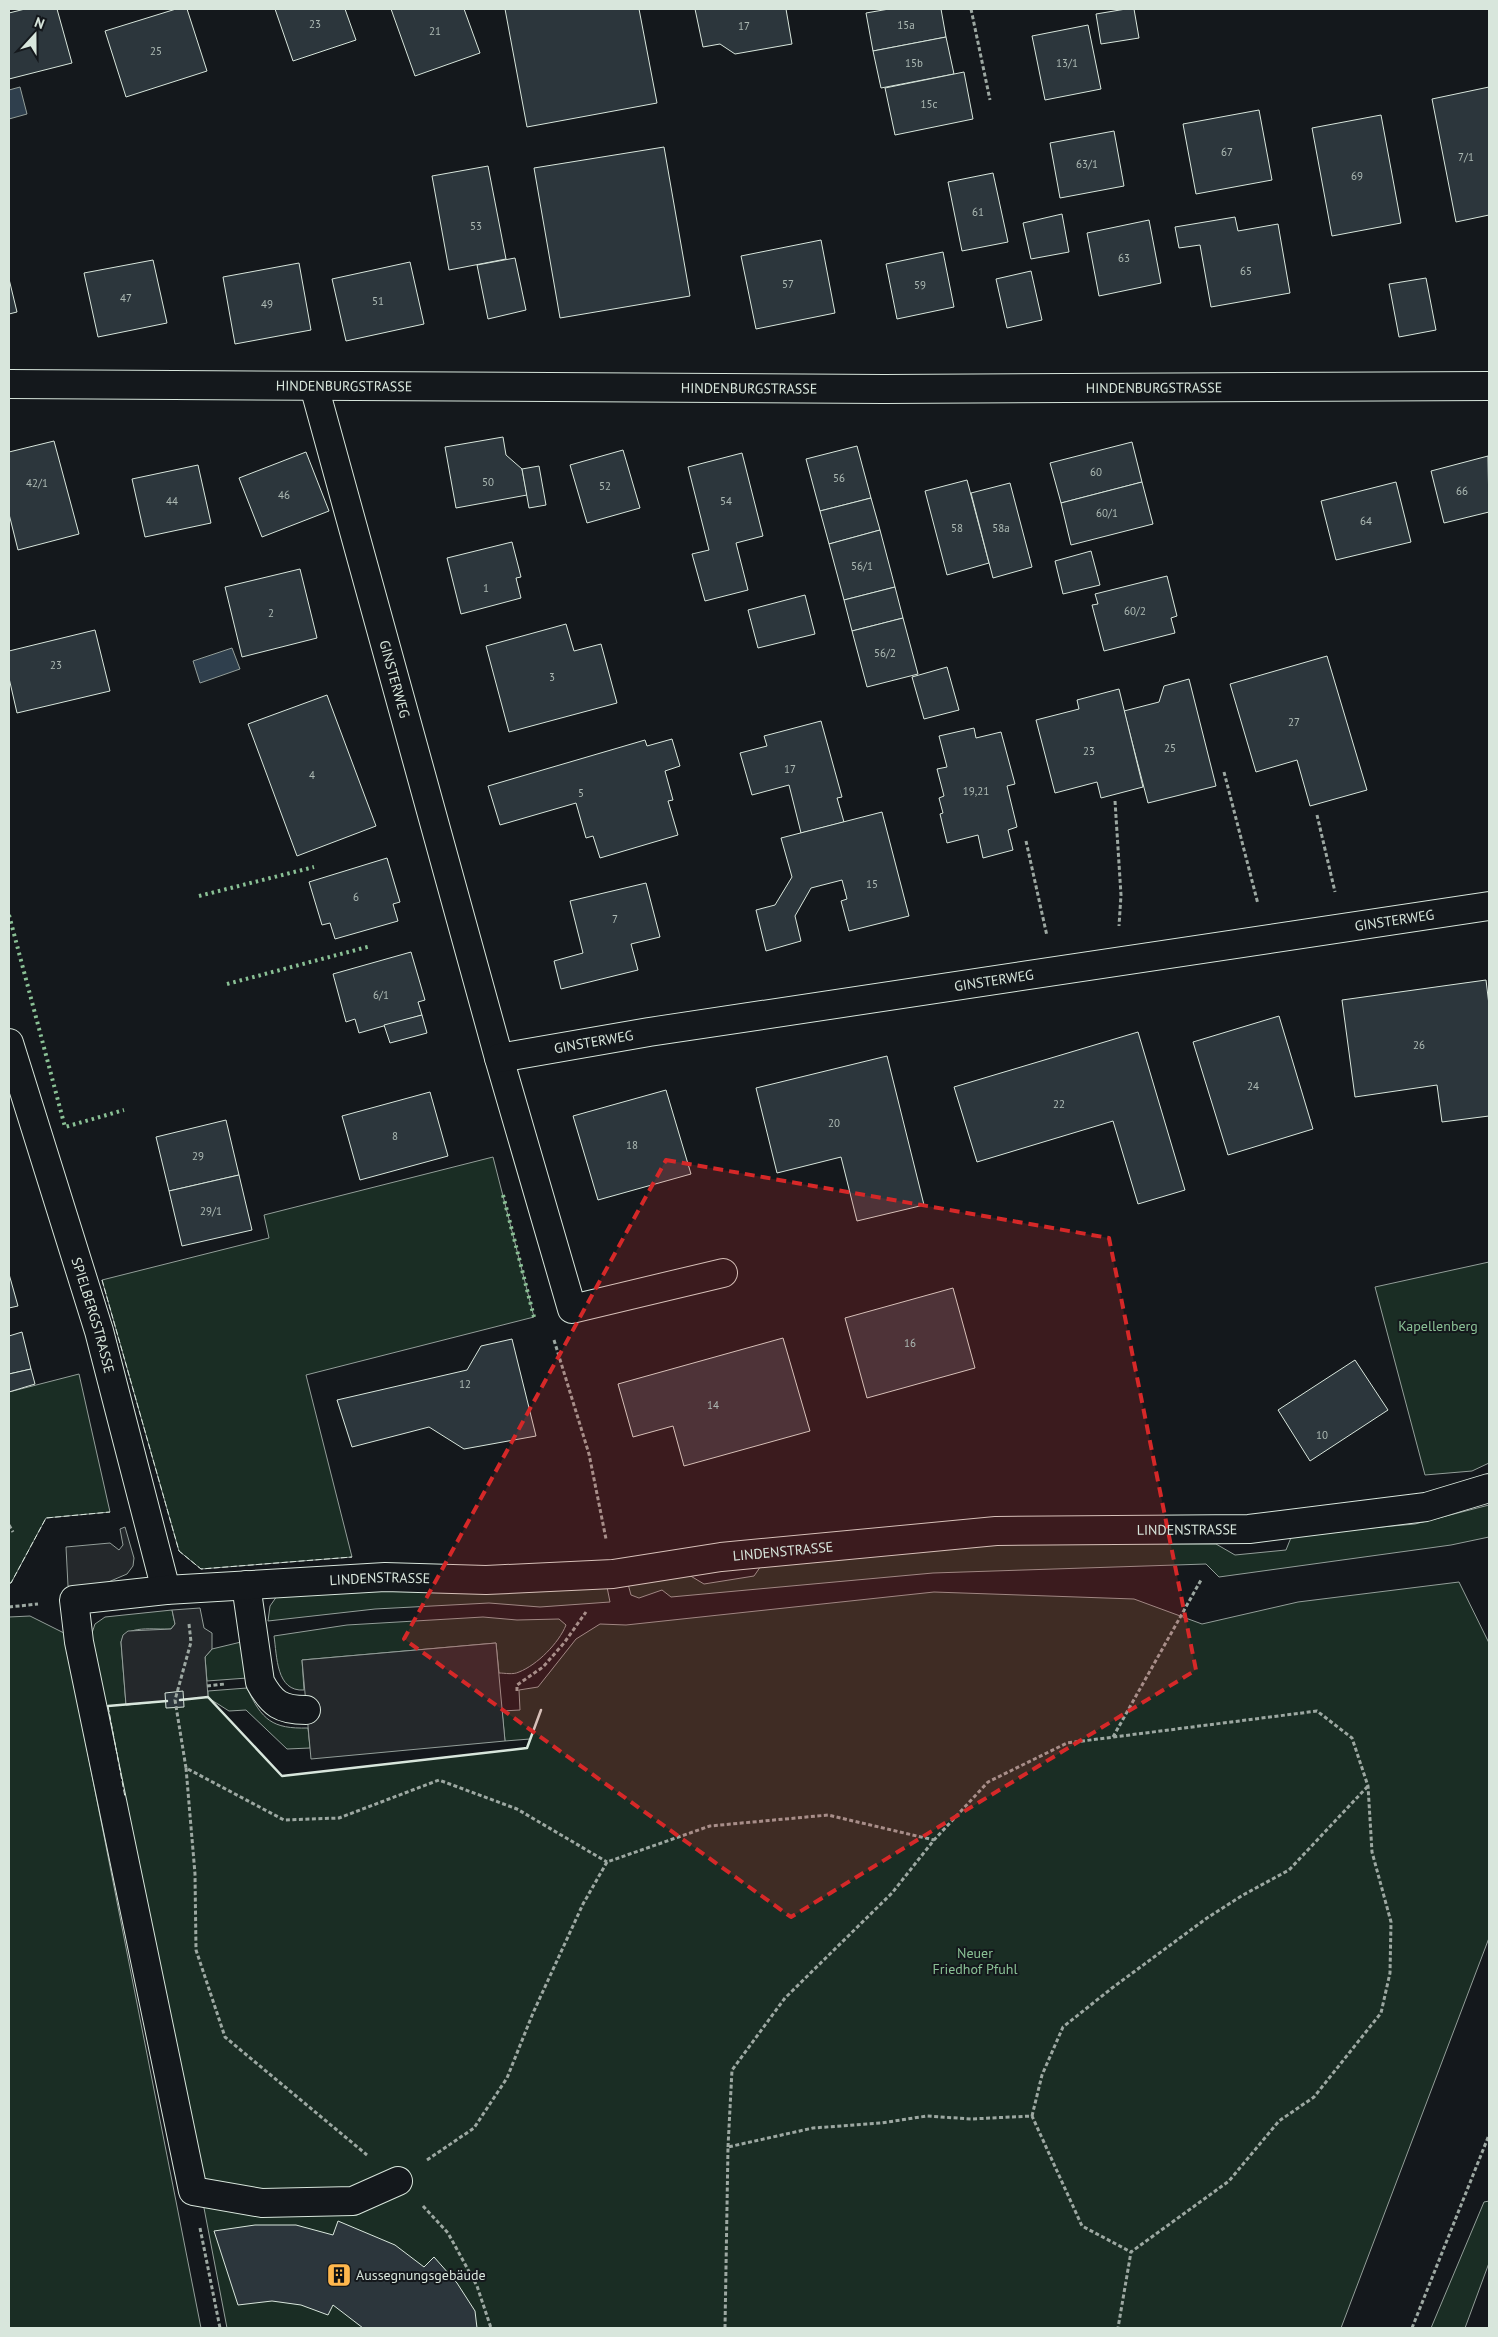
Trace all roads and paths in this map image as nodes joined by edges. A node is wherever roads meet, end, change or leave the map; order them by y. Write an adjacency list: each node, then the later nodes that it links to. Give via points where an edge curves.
1 (971, 9): 2 (path)
2 (990, 100)
3 (9, 384): 4 (street, HINDENBURGSTRASSE)
4 (314, 386): 5 (street, HINDENBURGSTRASSE, via 876,389); 16 (street, GINSTERWEG)
5 (1489, 386)
6 (1224, 772): 12 (path)
7 (1115, 802): 13 (path, via 1120,895 1118,923)
8 (1317, 814): 11 (path)
9 (1026, 841): 14 (path)
10 (1489, 906): 11 (street, GINSTERWEG)
11 (1343, 928): 12 (street, GINSTERWEG)
12 (1267, 940): 13 (street, GINSTERWEG)
13 (1125, 961): 14 (street, GINSTERWEG)
14 (1055, 972): 16 (street, GINSTERWEG, via 649,1032)
15 (9, 1043): 25 (street, SPIELBERGSTRASSE)
16 (499, 1058): 18 (street, GINSTERWEG)
17 (723, 1273): 18 (street)
18 (572, 1309): 22 (path, via 552,1333 589,1454)
19 (1489, 1488): 24 (street, LINDENSTRASSE, via 1426,1507 1249,1529 996,1530 721,1558 613,1574 486,1580 385,1577)
20 (9, 1524): 21 (path)
21 (13, 1532)
22 (608, 1544)
23 (1201, 1580): 31 (path)
24 (246, 1585): 25 (street, LINDENSTRASSE); 30 (street, via 260,1682 278,1705 289,1710)
25 (175, 1589): 32 (path, via 191,1642 175,1700); 40 (street, LINDENSTRASSE, via 74,1600 79,1642)
26 (15, 1607): 27 (path)
27 (9, 1608)
28 (586, 1612): 29 (path, via 544,1667 517,1685)
29 (517, 1691)
30 (306, 1710)
31 (1113, 1738): 33 (path, via 1317,1711 1352,1738); 34 (path, via 1067,1743 988,1782)
32 (186, 1768): 35 (path, via 284,1820 338,1818 439,1780 517,1809); 39 (path, via 196,1874 196,1950 225,2038)
33 (1368, 1786): 36 (path, via 1290,1870 1207,1918 1063,2027 1042,2075); 41 (path, via 1372,1852 1391,1922 1390,1973 1381,2013 1314,2097 1279,2121 1229,2181)
34 (934, 1840): 35 (path, via 828,1815 710,1826); 38 (path, via 892,1893 785,1998 732,2070)
35 (607, 1862): 39 (path, via 583,1904 507,2078 474,2128)
36 (1032, 2116): 38 (path, via 971,2119 927,2116 813,2128); 41 (path, via 1082,2226)
37 (1489, 2135): 46 (path)
38 (728, 2147): 44 (path)
39 (398, 2180): 40 (street, via 353,2200 262,2203); 43 (path, via 448,2234 478,2286)
40 (193, 2191): 42 (path)
41 (1131, 2252): 45 (path)
42 (220, 2328)
43 (491, 2328)
44 (725, 2328)
45 (1118, 2328)
46 (1412, 2328)

